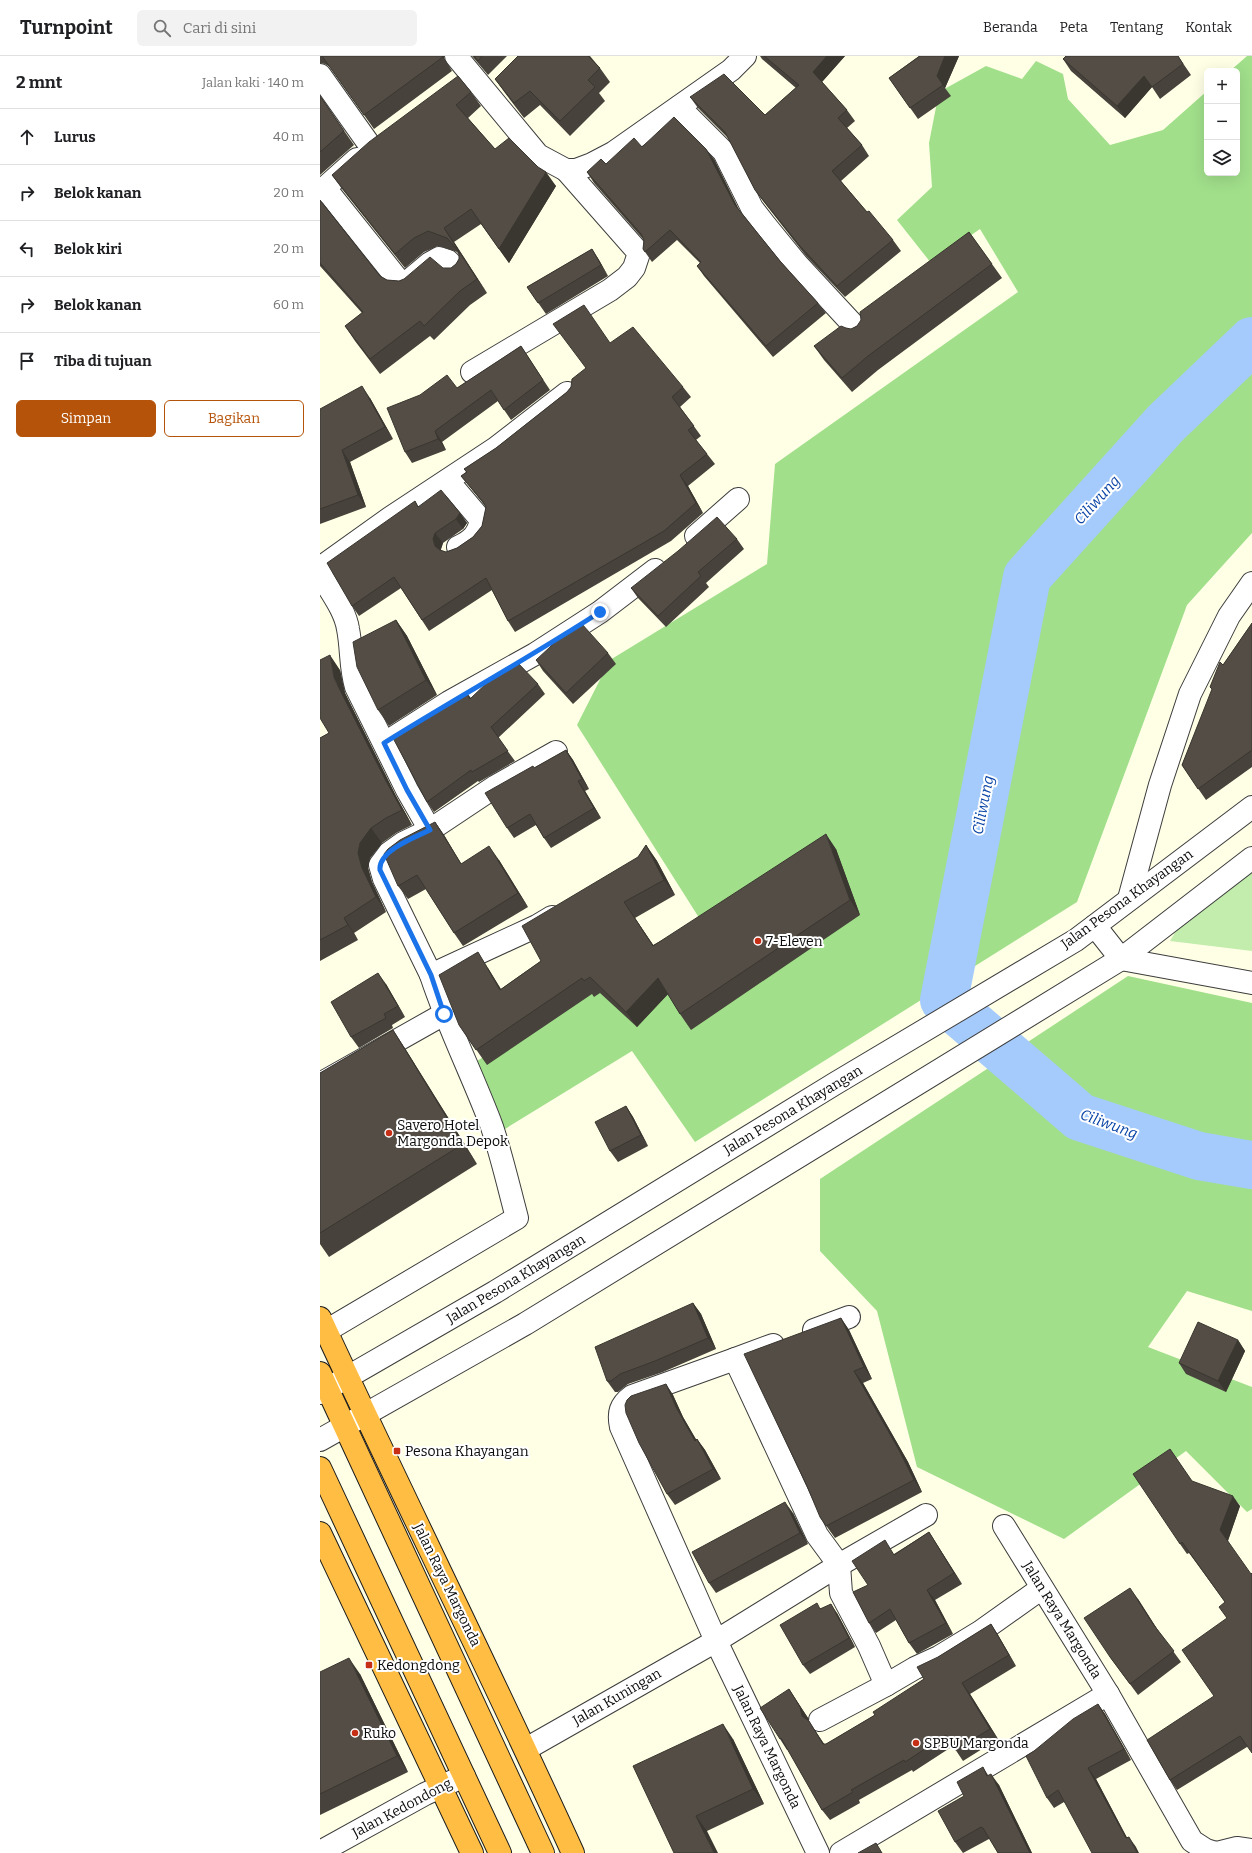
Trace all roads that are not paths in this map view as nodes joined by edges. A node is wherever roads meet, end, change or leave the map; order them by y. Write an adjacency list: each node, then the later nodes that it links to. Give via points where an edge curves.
1 (456, 56): 5 (street, via 463,78)
2 (745, 56): 6 (street, via 731,70)
3 (320, 75): 8 (street)
4 (503, 77): 5 (street)
5 (487, 93): 9 (street, via 538,155)
6 (679, 107): 9 (street, via 599,161 576,170); 12 (street, via 724,152 752,208 797,264)
7 (390, 133): 8 (street)
8 (372, 147): 10 (street)
9 (566, 170): 13 (street, via 639,253 634,268 627,277 595,300)
10 (322, 190): 11 (street, via 400,282 406,282 439,258 448,261)
11 (457, 270)
12 (859, 331)
13 (472, 372)
14 (567, 393): 15 (street, via 496,448)
15 (448, 481): 17 (street, via 481,520 479,530 472,540); 18 (street, via 390,518)
16 (738, 499): 21 (street, via 675,554 600,612 535,654 449,702)
17 (453, 550)
18 (320, 568)
19 (320, 573): 21 (street, via 344,616 348,628 351,672 356,688)
20 (1252, 583): 26 (street, via 1229,616 1190,694 1160,785)
21 (384, 743): 24 (street)
22 (556, 752): 24 (street, via 496,786)
23 (1252, 807): 26 (street, Jalan Pesona Khayangan)
24 (430, 830): 30 (street, via 403,843 389,853 380,865 384,879)
25 (1252, 858): 29 (street)
26 (1129, 899): 28 (street, Jalan Pesona Khayangan)
27 (570, 906): 30 (street, via 537,926)
28 (1095, 926): 29 (street); 37 (street, Jalan Pesona Khayangan, via 1076,940 836,1083 496,1292)
29 (1121, 959): 31 (street); 39 (street, via 525,1324)
30 (431, 975): 32 (street)
31 (1252, 983)
32 (444, 1014): 33 (street); 35 (street, via 465,1059 492,1130 517,1218)
33 (320, 1084)
34 (849, 1317): 36 (street, Jalan Raya Margonda)
35 (323, 1324): 37 (highway, Jalan Raya Margonda)
36 (735, 1359): 46 (street, via 818,1535); 48 (street, Jalan Raya Margonda, via 632,1396 620,1409 619,1418)
37 (348, 1378): 38 (street, Jalan Pesona Khayangan); 39 (highway, Jalan Raya Margonda)
38 (323, 1385): 40 (highway, Jalan Raya Margonda)
39 (366, 1415): 40 (street); 52 (highway, Jalan Raya Margonda)
40 (345, 1427): 41 (street); 59 (highway, Jalan Raya Margonda)
41 (320, 1440)
42 (320, 1468): 53 (highway)
43 (926, 1515): 46 (street, Jalan Kuningan)
44 (1004, 1526): 47 (street, Jalan Raya Margonda)
45 (320, 1533): 54 (highway)
46 (839, 1565): 48 (street, Jalan Kuningan); 49 (street, via 841,1593)
47 (1042, 1588): 49 (street, via 980,1632); 50 (street, Jalan Raya Margonda)
48 (712, 1643): 52 (street, Jalan Kuningan); 61 (street, Jalan Raya Margonda)
49 (886, 1685): 51 (street)
50 (1108, 1694): 62 (street); 63 (street, Jalan Raya Margonda, via 1192,1840 1206,1850)
51 (820, 1720)
52 (526, 1749): 60 (highway, Jalan Raya Margonda)
53 (464, 1776): 54 (street, Jalan Kedondong); 58 (highway)
54 (441, 1786): 56 (street, Jalan Kedondong); 57 (highway)
55 (1252, 1850): 63 (street, via 1237,1848)
56 (320, 1852)
57 (472, 1853)
58 (500, 1853)
59 (543, 1853)
60 (573, 1853)
61 (818, 1853)
62 (841, 1853)
63 (1217, 1853)

